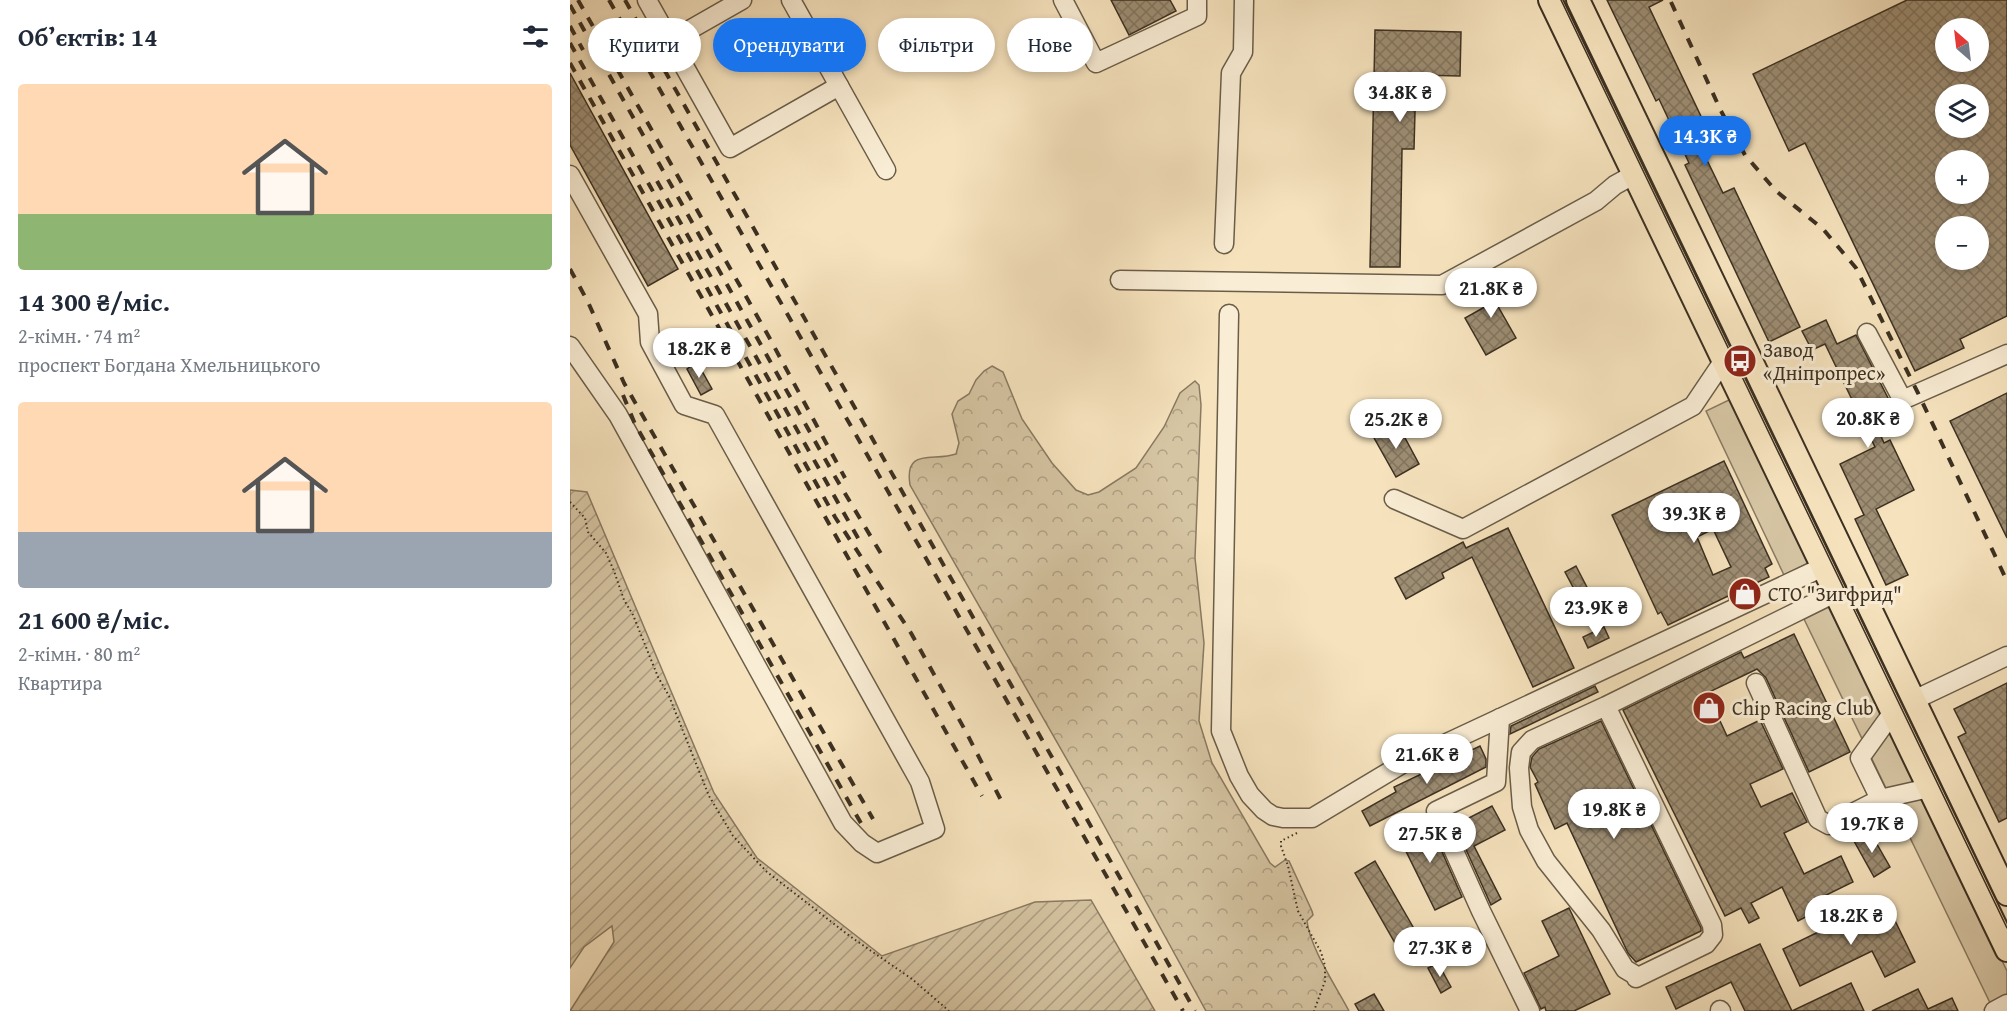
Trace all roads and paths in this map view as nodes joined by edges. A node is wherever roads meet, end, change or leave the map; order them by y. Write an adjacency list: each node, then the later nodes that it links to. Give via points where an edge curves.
1 (647, 0): 9 (lane)
2 (742, 0): 10 (lane)
3 (791, 0): 12 (lane)
4 (1063, 0): 5 (lane, via 1096,63 1197,16)
5 (1197, 0)
6 (1244, 0): 16 (lane, via 1243,52 1231,73)
7 (1550, 0): 14 (main road)
8 (1578, 0): 29 (main road)
9 (657, 18)
10 (701, 23)
11 (687, 72): 12 (lane, via 730,148)
12 (839, 86): 13 (lane)
13 (886, 170)
14 (1635, 174): 17 (lane, via 1596,201 1442,285); 22 (main road)
15 (570, 175): 20 (lane, via 648,314 650,342 684,405 715,415 920,782 935,829 877,853 843,823 618,415)
16 (1224, 244)
17 (1120, 280)
18 (1228, 314): 35 (lane, via 1221,730 1239,776 1264,810 1283,818)
19 (1867, 333): 21 (lane, via 1901,397 1907,398)
20 (570, 347)
21 (2007, 354)
22 (1724, 360): 23 (lane, via 1693,406 1463,529); 25 (main road)
23 (1394, 499)
24 (570, 502): 39 (path, via 585,518 591,537 606,553 709,796 733,836 767,872)
25 (1822, 567): 26 (main road); 32 (lane)
26 (1835, 593): 30 (lane); 31 (main road)
27 (2007, 656): 29 (lane)
28 (1756, 683): 34 (lane, via 1818,819 1829,825)
29 (1914, 700): 36 (main road)
30 (1606, 706): 30 (lane, via 1712,925 1713,936 1706,944 1636,978 1625,969 1601,930 1546,861 1521,807 1521,752 1532,740)
31 (1893, 712): 33 (main road); 34 (lane, via 1860,758)
32 (1500, 718): 35 (lane, via 1402,764); 41 (lane, via 1496,782 1436,811)
33 (1929, 788): 34 (lane); 37 (main road)
34 (1880, 799)
35 (1312, 818): 40 (path, via 1304,829 1281,843 1298,911 1325,966 1325,981)
36 (2007, 894)
37 (2007, 950)
38 (2007, 1004): 42 (lane)
39 (949, 1011)
40 (1314, 1011)
41 (1530, 1011)
42 (1994, 1011)

